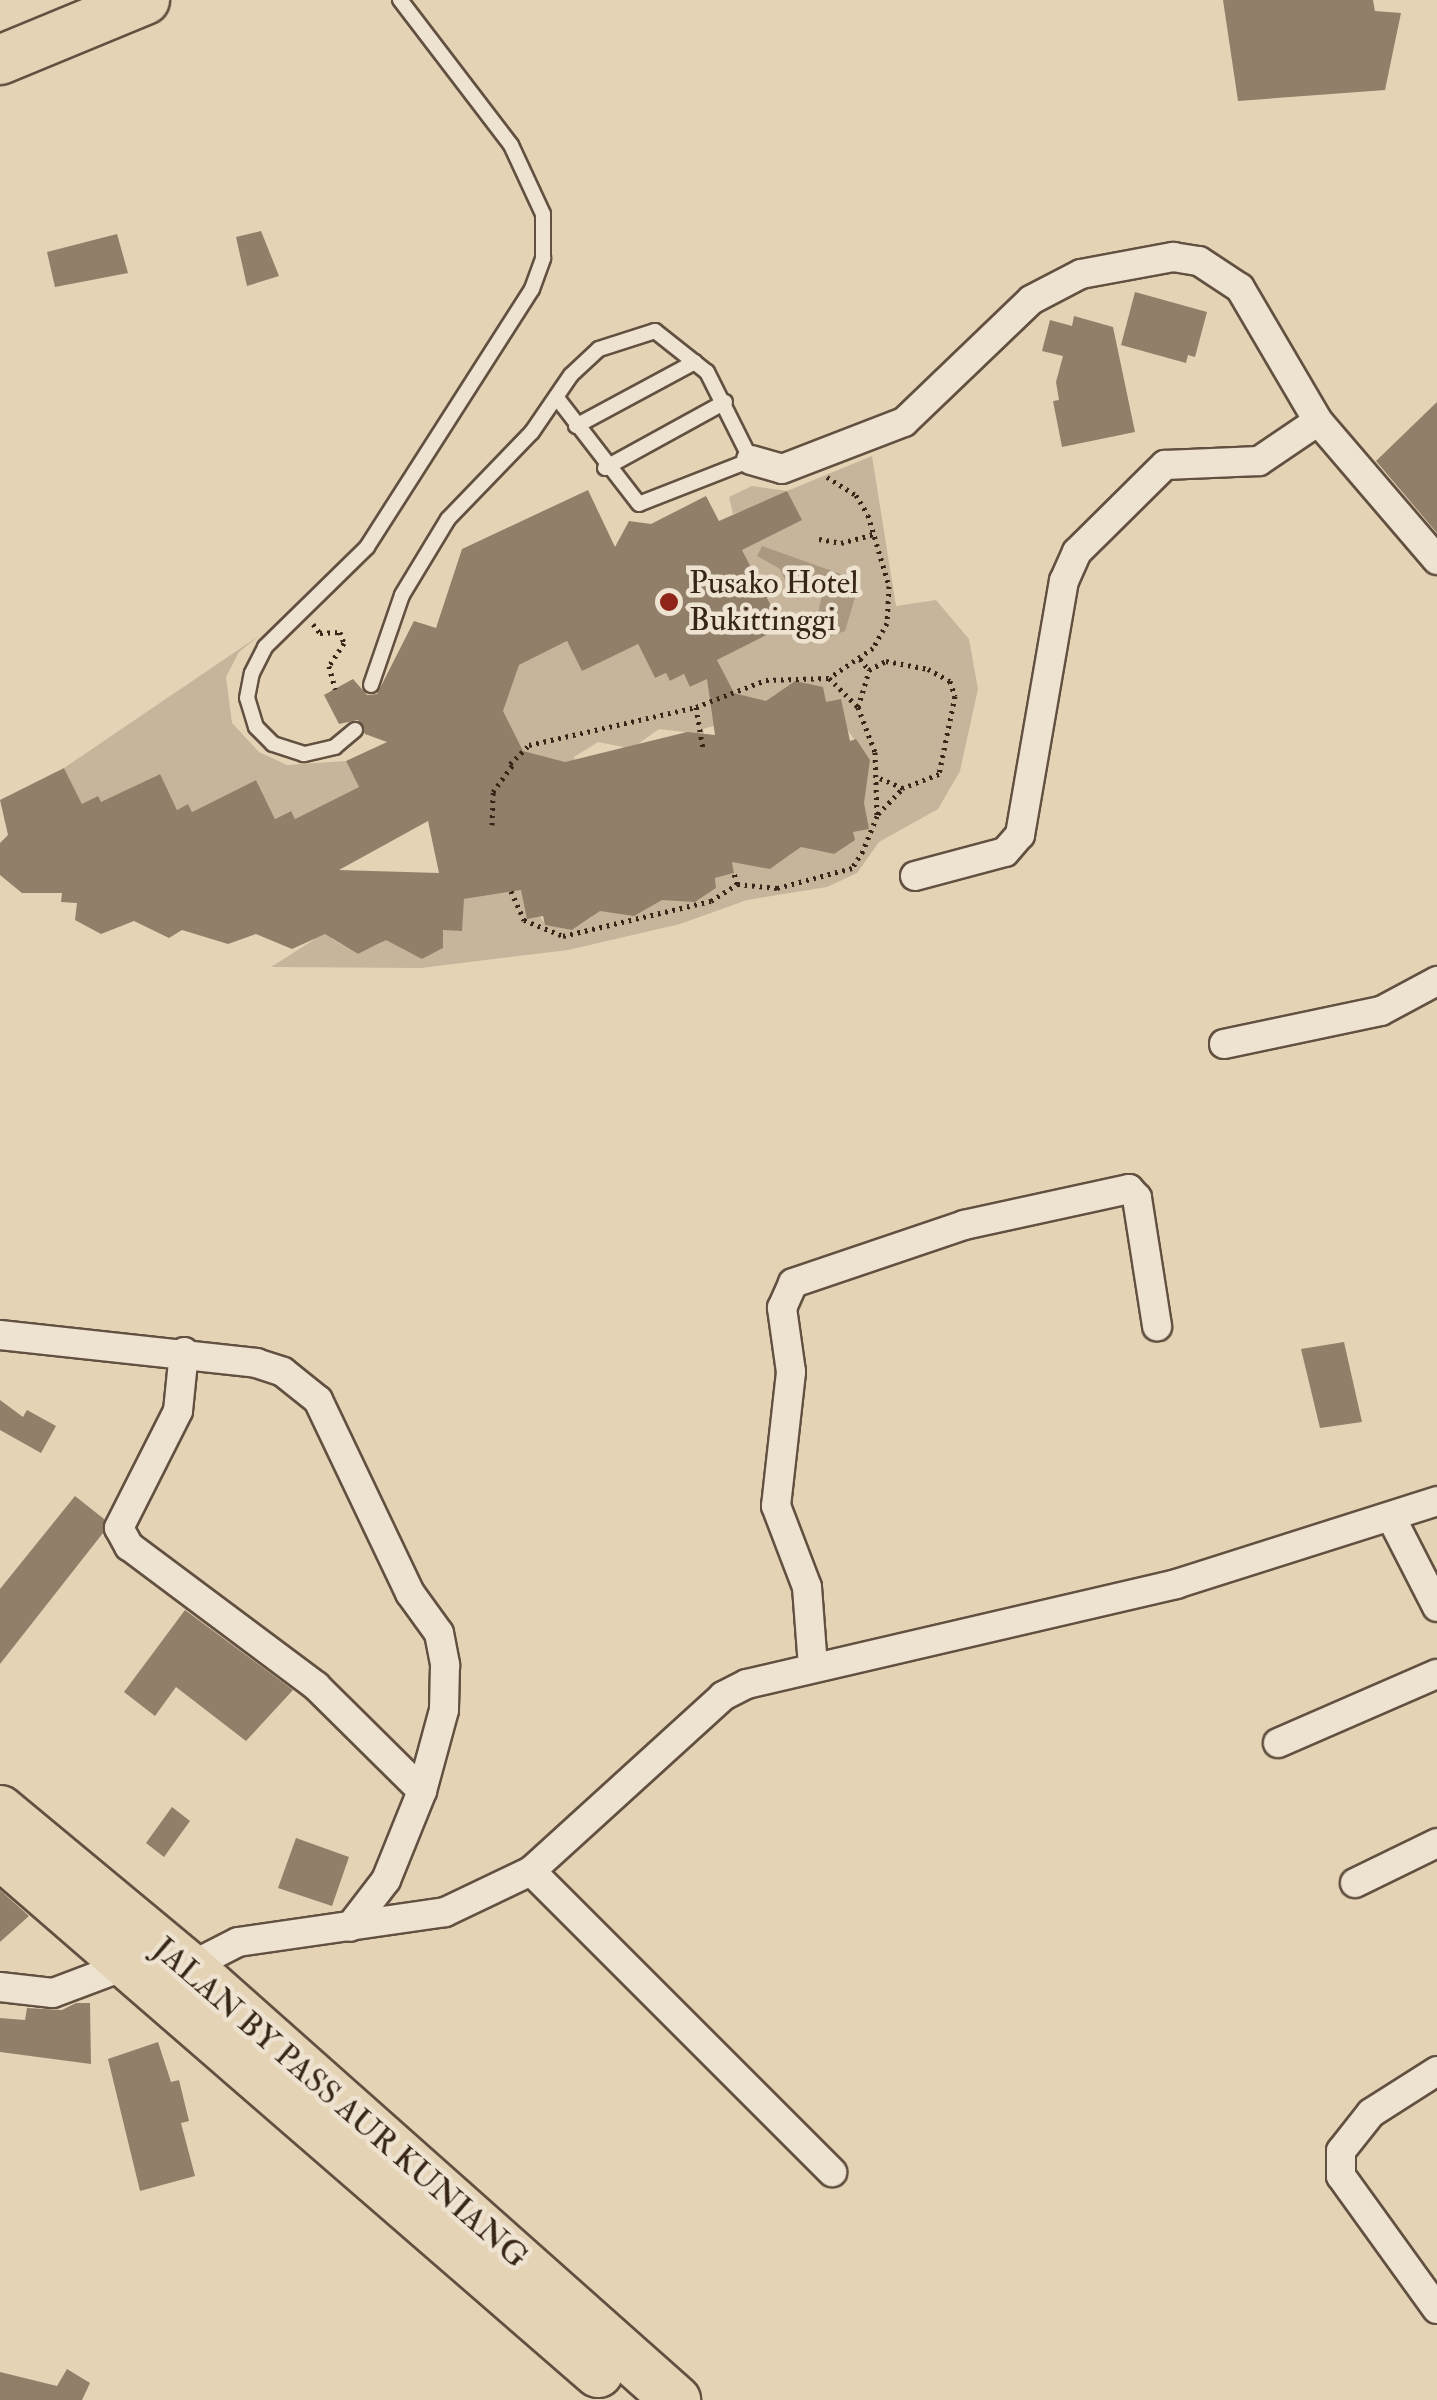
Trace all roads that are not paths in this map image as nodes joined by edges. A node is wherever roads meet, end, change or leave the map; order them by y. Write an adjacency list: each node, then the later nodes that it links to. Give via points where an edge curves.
1 (145, 0): 3 (highway)
2 (400, 0): 13 (lane, via 511,145 543,214 543,258 532,290 367,547 265,648 252,673 246,698 256,727 274,744 304,754 334,747)
3 (0, 60)
4 (695, 362): 5 (lane, via 655,331 631,334 600,350); 6 (lane); 8 (lane)
5 (557, 398): 8 (lane); 12 (lane, via 448,518 402,595)
6 (725, 402): 9 (lane); 10 (lane)
7 (1318, 421): 9 (street, via 1240,288 1198,261 1174,257 1081,274 1031,300 904,422 782,469); 11 (street); 14 (street, via 1259,461 1165,465 1078,552 1064,581 1020,834 1005,852)
8 (576, 426): 10 (lane)
9 (750, 460): 10 (lane, via 650,504 628,496)
10 (605, 468)
11 (1437, 560)
12 (371, 685)
13 (355, 730)
14 (915, 876)
15 (1437, 981): 16 (street, via 1381,1011)
16 (1224, 1044)
17 (1157, 1326): 23 (street, via 1137,1198 1128,1189 964,1224 794,1283 782,1308 791,1372 776,1506 807,1587)
18 (0, 1336): 19 (street)
19 (184, 1352): 26 (street, via 283,1372 318,1400 410,1593 439,1633 444,1710); 26 (street, via 178,1412 119,1528 129,1546 316,1686)
20 (1437, 1501): 21 (street)
21 (1391, 1517): 22 (street); 23 (street, via 1176,1584)
22 (1437, 1606)
23 (813, 1667): 30 (street, via 723,1696)
24 (1437, 1674): 25 (street)
25 (1278, 1743)
26 (422, 1791): 32 (street, via 386,1880)
27 (0, 1810): 34 (highway, JALAN BY PASS AUR KUNIANG)
28 (1437, 1843): 31 (street)
29 (0, 1854): 33 (highway, JALAN BY PASS AUR KUNIANG)
30 (531, 1870): 32 (street, via 445,1912); 37 (street)
31 (1355, 1883)
32 (350, 1927): 34 (street, via 238,1942)
33 (127, 1965): 35 (street, via 53,1992); 38 (highway, JALAN BY PASS AUR KUNIANG)
34 (189, 1968): 38 (highway, JALAN BY PASS AUR KUNIANG)
35 (0, 1986)
36 (1437, 2072): 40 (street, via 1371,2113 1341,2151 1340,2176)
37 (832, 2172)
38 (454, 2226): 39 (highway, JALAN BY PASS AUR KUNIANG)
39 (513, 2280): 41 (highway, JALAN BY PASS AUR KUNIANG); 42 (highway, JALAN BY PASS AUR KUNIANG)
40 (1437, 2309)
41 (627, 2400)
42 (676, 2400)

